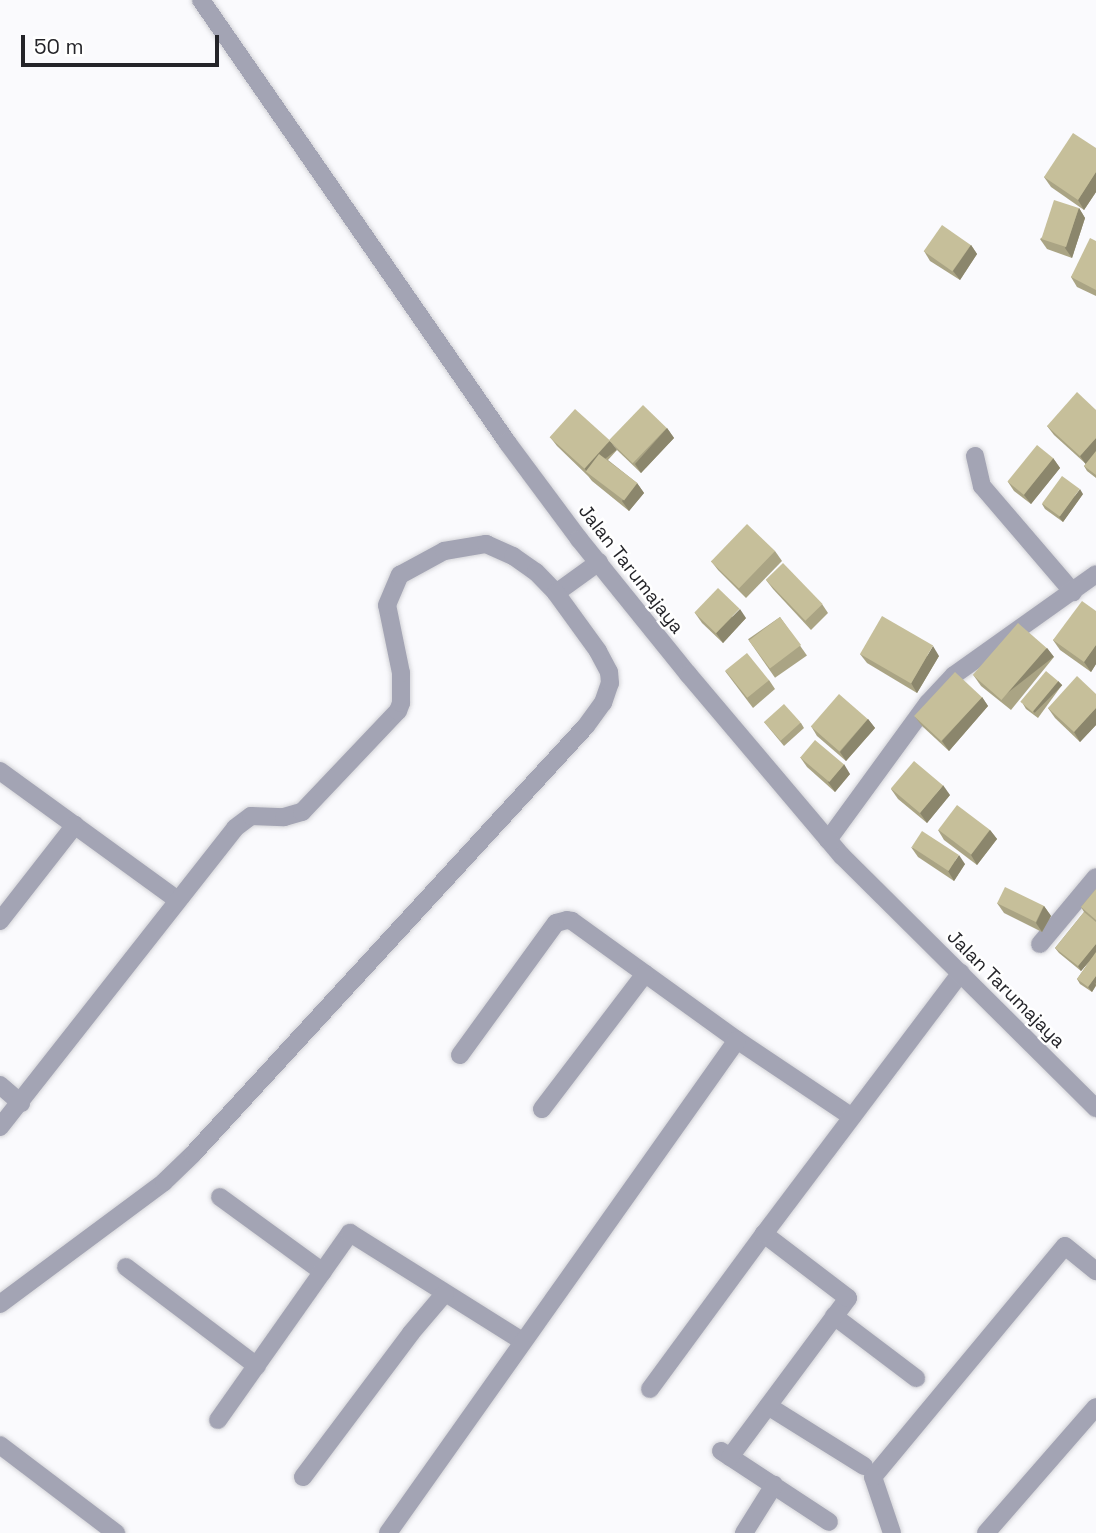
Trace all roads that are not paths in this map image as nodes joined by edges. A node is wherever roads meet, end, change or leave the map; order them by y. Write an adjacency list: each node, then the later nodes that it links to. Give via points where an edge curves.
1 (201, 0): 3 (street, Jalan Tarumajaya, via 507,442)
2 (975, 456): 5 (street, via 982,486)
3 (599, 562): 6 (street); 9 (street, Jalan Tarumajaya)
4 (1096, 574): 5 (street)
5 (1073, 592): 9 (street, via 954,675 928,703)
6 (556, 593): 11 (street, via 513,555 486,544 444,551 400,575 387,605 401,673 398,711 302,812 284,817 251,816 234,828); 30 (street, via 609,672 603,703 586,726 193,1154 164,1182)
7 (0, 771): 8 (street)
8 (75, 825): 11 (street); 12 (street)
9 (828, 840): 14 (street, Jalan Tarumajaya)
10 (1096, 877): 13 (street)
11 (176, 900): 19 (street)
12 (0, 921)
13 (1040, 944)
14 (961, 973): 20 (street, Jalan Tarumajaya); 22 (street)
15 (645, 974): 16 (street); 17 (street, via 572,921 562,920); 21 (street)
16 (737, 1040): 22 (street); 32 (street)
17 (460, 1055)
18 (0, 1085): 19 (street)
19 (21, 1103): 23 (street)
20 (1096, 1108)
21 (542, 1109)
22 (852, 1117): 25 (street)
23 (0, 1127)
24 (220, 1197): 28 (street)
25 (764, 1234): 31 (street, via 848,1298); 35 (street)
26 (126, 1267): 33 (street)
27 (1096, 1271): 47 (street, via 1065,1246 873,1477)
28 (323, 1272): 29 (street, via 350,1233); 33 (street)
29 (445, 1293): 32 (street); 41 (street)
30 (0, 1304)
31 (834, 1316): 34 (street); 36 (street)
32 (522, 1341): 45 (street)
33 (257, 1366): 38 (street)
34 (916, 1378)
35 (650, 1389)
36 (768, 1406): 40 (street); 42 (street, via 726,1454)
37 (1096, 1407): 48 (street)
38 (218, 1420)
39 (0, 1445): 44 (street)
40 (864, 1466)
41 (303, 1477)
42 (774, 1486): 43 (street); 46 (street)
43 (830, 1522)
44 (116, 1533)
45 (388, 1533)
46 (744, 1533)
47 (892, 1533)
48 (986, 1533)

